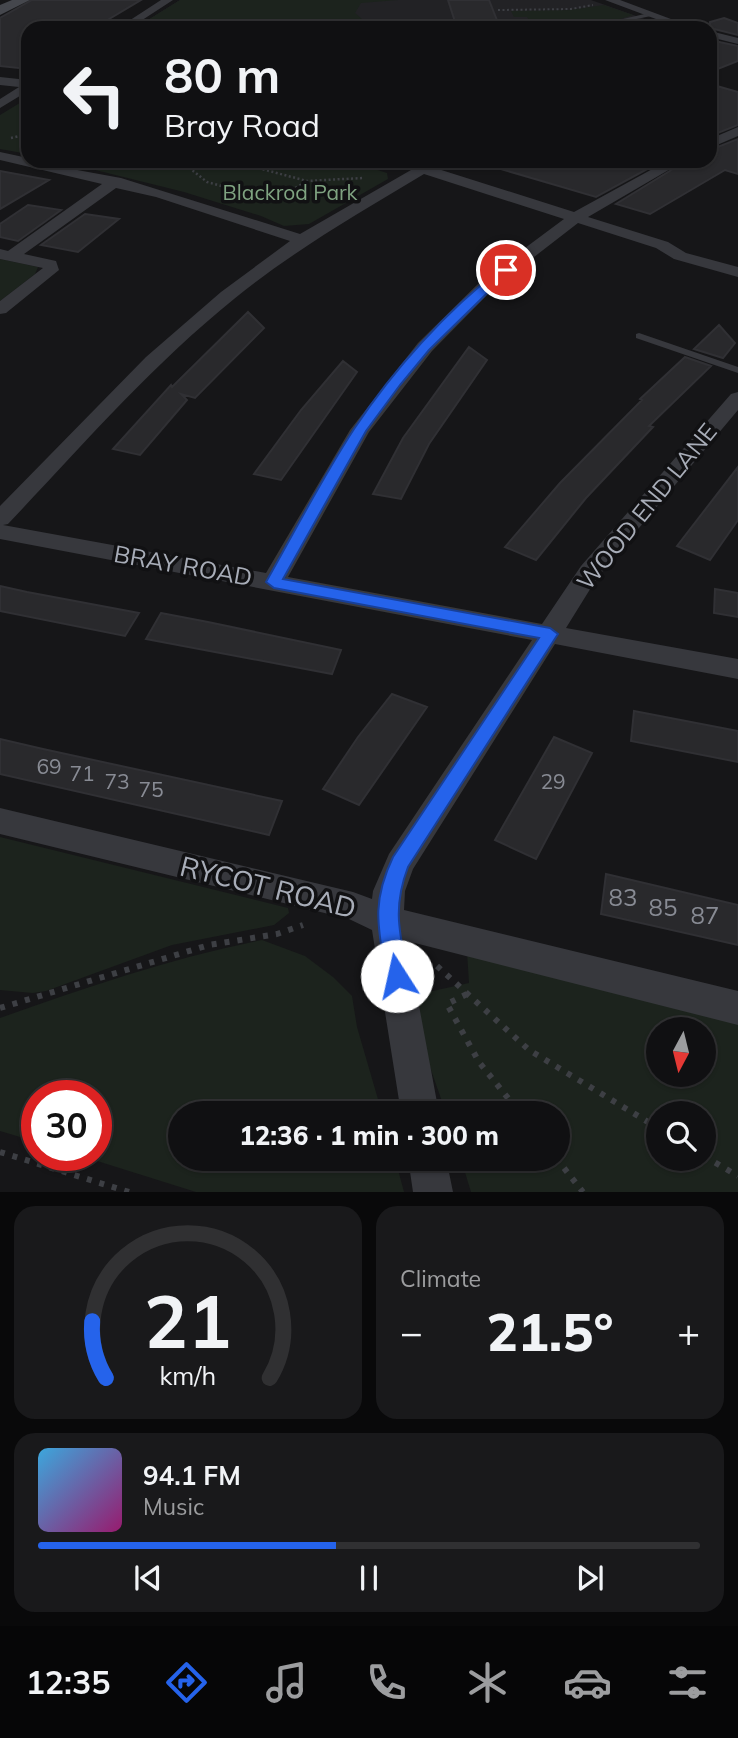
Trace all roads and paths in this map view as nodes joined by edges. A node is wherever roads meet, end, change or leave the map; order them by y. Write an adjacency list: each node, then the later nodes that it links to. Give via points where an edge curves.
1 (23, 0): 5 (street)
2 (168, 0): 7 (street)
3 (612, 1): 4 (path, via 571,9); 6 (street)
4 (498, 10)
5 (0, 11)
6 (649, 15): 10 (lane); 11 (street)
7 (134, 21)
8 (339, 21): 9 (path)
9 (360, 21)
10 (625, 21)
11 (668, 21)
12 (717, 36): 13 (street)
13 (737, 41): 14 (street)
14 (717, 48)
15 (0, 81): 16 (street)
16 (21, 84)
17 (21, 90): 18 (street)
18 (0, 104)
19 (738, 131): 20 (street)
20 (717, 141)
21 (0, 156): 22 (street)
22 (21, 161)
23 (56, 168): 30 (street)
24 (189, 168): 31 (path, via 207,182 268,199 277,199)
25 (258, 168): 31 (path)
26 (424, 168): 33 (street)
27 (437, 168): 32 (street)
28 (664, 168): 32 (street)
29 (370, 177): 31 (path)
30 (116, 181): 33 (street); 34 (street)
31 (307, 181)
32 (576, 217): 35 (street); 42 (street, via 488,284 395,383 360,430)
33 (302, 240): 40 (street, via 227,296 153,361)
34 (5, 255): 36 (street, via 50,264 51,271)
35 (738, 272)
36 (0, 309)
37 (639, 337): 38 (lane)
38 (738, 370)
39 (738, 398): 43 (street, WOOD END LANE, via 589,572)
40 (0, 519)
41 (0, 532): 42 (street, BRAY ROAD)
42 (274, 582): 43 (street, BRAY ROAD)
43 (550, 634): 44 (street, BRAY ROAD); 47 (street, WOOD END LANE, via 400,863 389,891)
44 (738, 669)
45 (0, 821): 46 (street, RYCOT ROAD)
46 (353, 906): 47 (street, RYCOT ROAD); 51 (path, via 276,934 209,945)
47 (387, 921): 53 (street, RYCOT ROAD); 54 (street, WOOD END LANE)
48 (427, 958): 49 (path)
49 (467, 994): 55 (path, via 447,1004 479,1062); 56 (path, via 529,1050)
50 (0, 1000): 51 (path)
51 (8, 1005): 52 (path)
52 (0, 1008)
53 (738, 1008)
54 (418, 1101)
55 (510, 1101)
56 (646, 1121)
57 (0, 1153): 62 (path)
58 (716, 1163): 61 (path)
59 (430, 1171): 63 (street)
60 (566, 1171): 64 (path)
61 (738, 1177)
62 (129, 1192)
63 (433, 1192)
64 (583, 1192)

